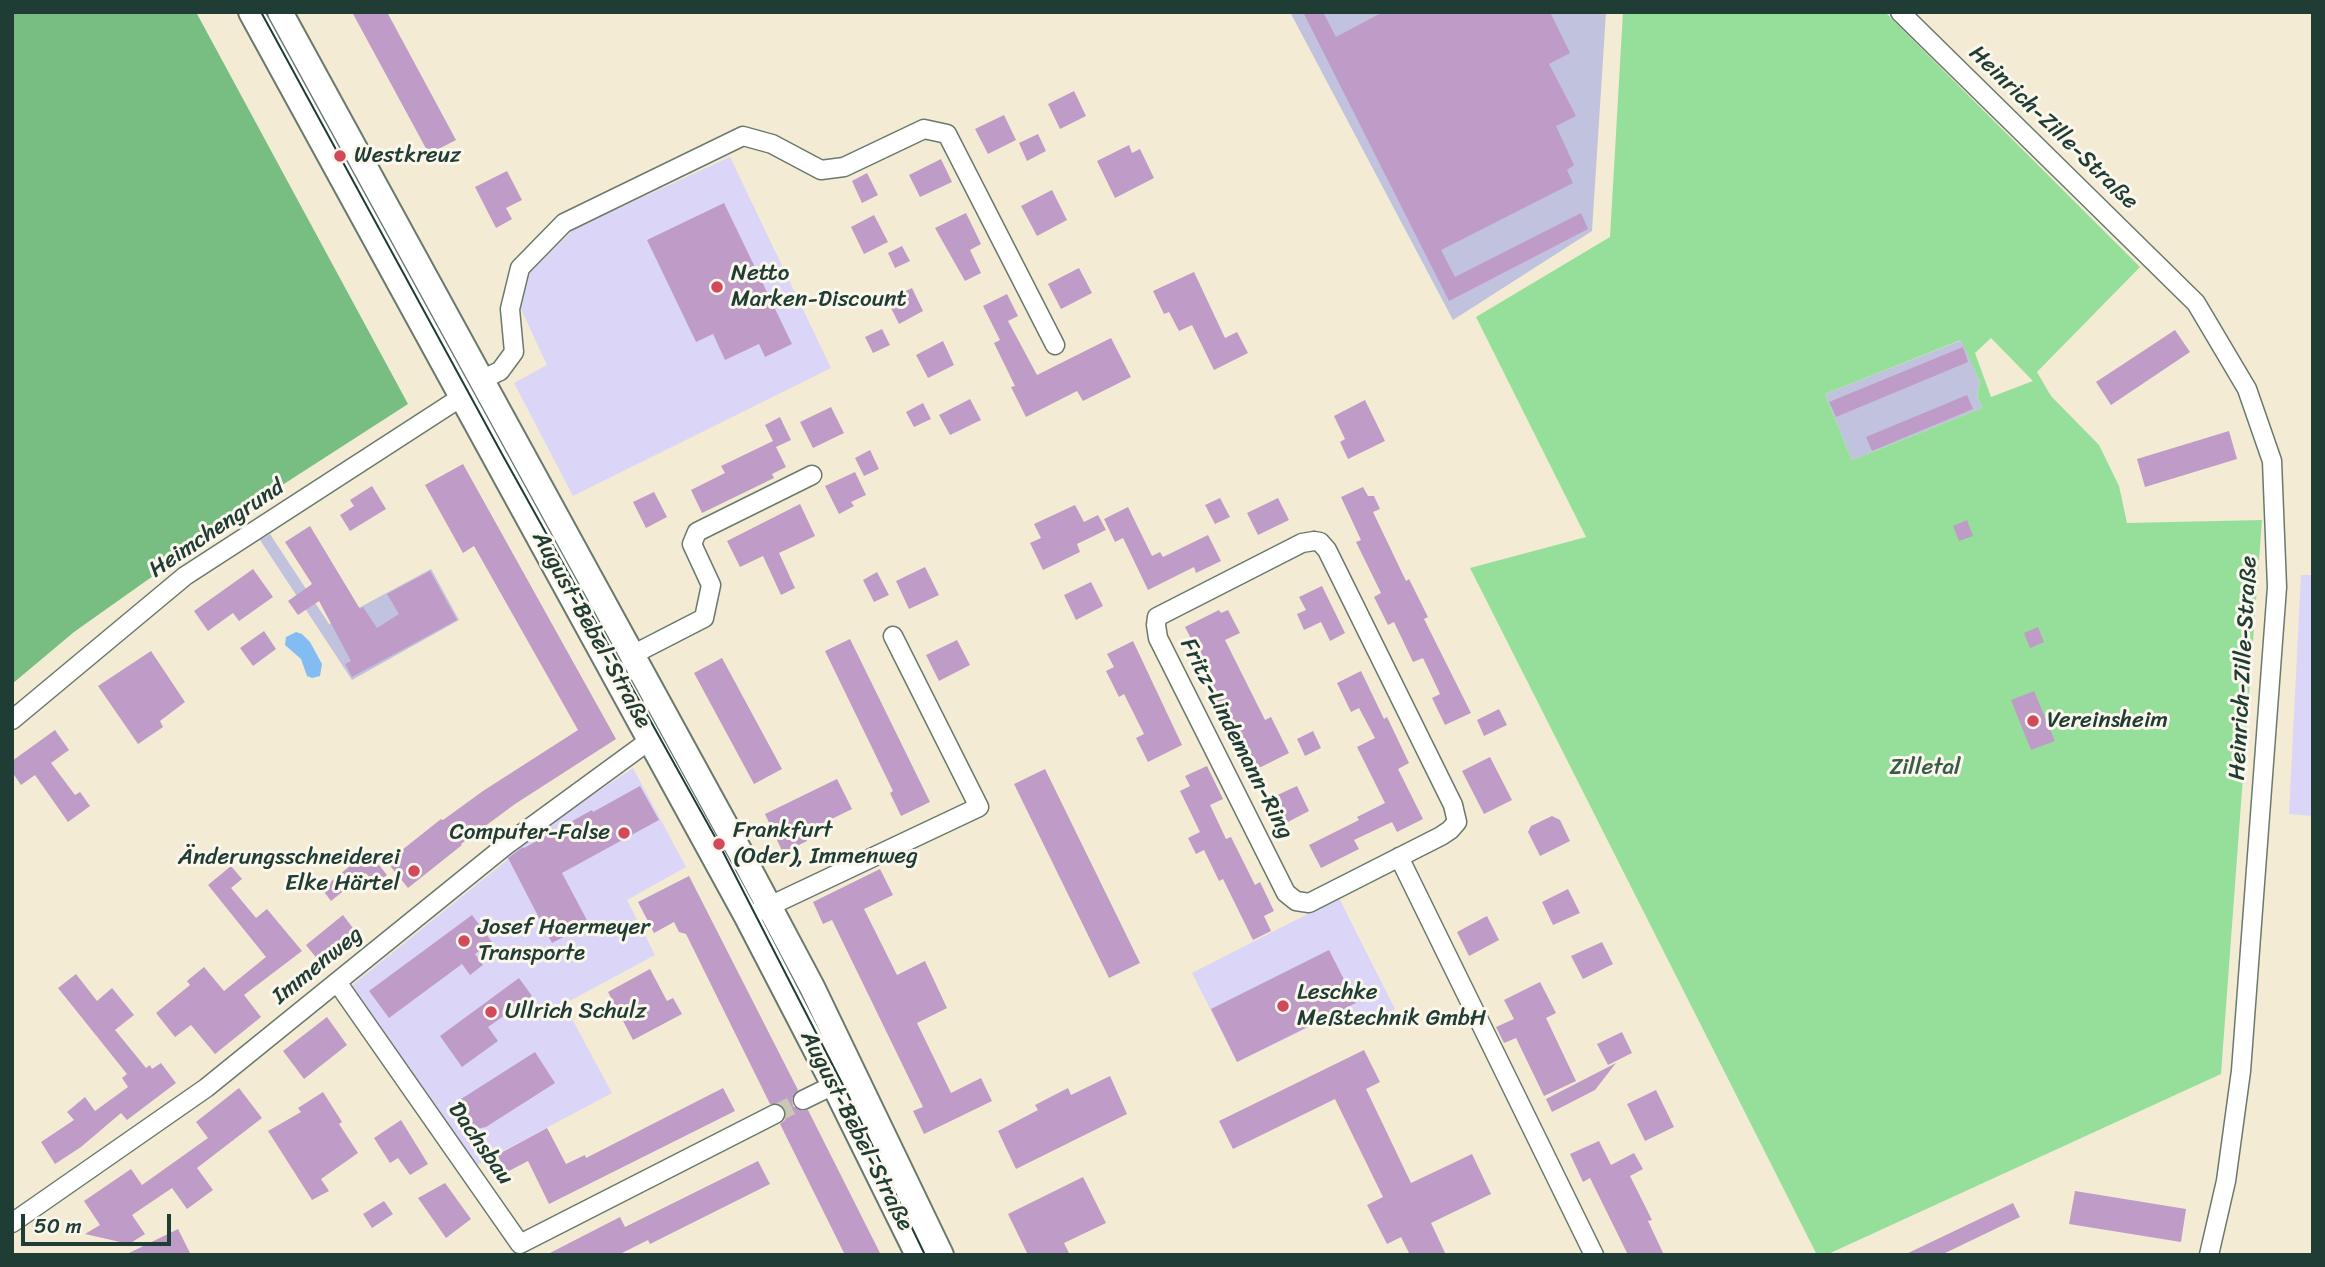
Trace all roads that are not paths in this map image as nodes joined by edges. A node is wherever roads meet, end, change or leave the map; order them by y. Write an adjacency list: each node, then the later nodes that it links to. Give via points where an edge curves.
1 (251, 12): 5 (street, August-Bebel-Straße)
2 (1900, 12): 21 (street, Heinrich-Zille-Straße, via 2196,303 2247,389 2272,461 2277,587 2241,1071 2226,1181)
3 (281, 13): 5 (street, August-Bebel-Straße)
4 (1055, 345): 5 (street, Heimchengrund, via 947,134 924,129 844,167 821,170 772,144 743,136 564,223 520,268 510,309 514,352 500,371)
5 (472, 388): 8 (street, August-Bebel-Straße); 9 (street, Heimchengrund, via 185,576); 10 (street, August-Bebel-Straße)
6 (812, 475): 8 (street, via 697,532 692,544 711,585 704,618)
7 (893, 636): 12 (street, via 979,807)
8 (632, 654): 12 (street, August-Bebel-Straße)
9 (12, 720)
10 (650, 740): 12 (street, August-Bebel-Straße); 13 (street, Immenweg, via 505,846)
11 (1399, 857): 11 (street, Fritz-Lindemann-Ring, via 1450,830 1457,822 1454,805 1320,542 1302,543 1157,617 1158,638 1286,893 1309,903); 20 (street)
12 (758, 912): 14 (street, August-Bebel-Straße)
13 (337, 982): 16 (street, Dachsbau, via 520,1244); 17 (street, Immenweg, via 206,1088)
14 (844, 1080): 15 (street); 18 (street, August-Bebel-Straße); 19 (street, August-Bebel-Straße)
15 (803, 1100)
16 (775, 1114)
17 (12, 1223)
18 (918, 1255)
19 (941, 1255)
20 (1594, 1255)
21 (2209, 1255)

